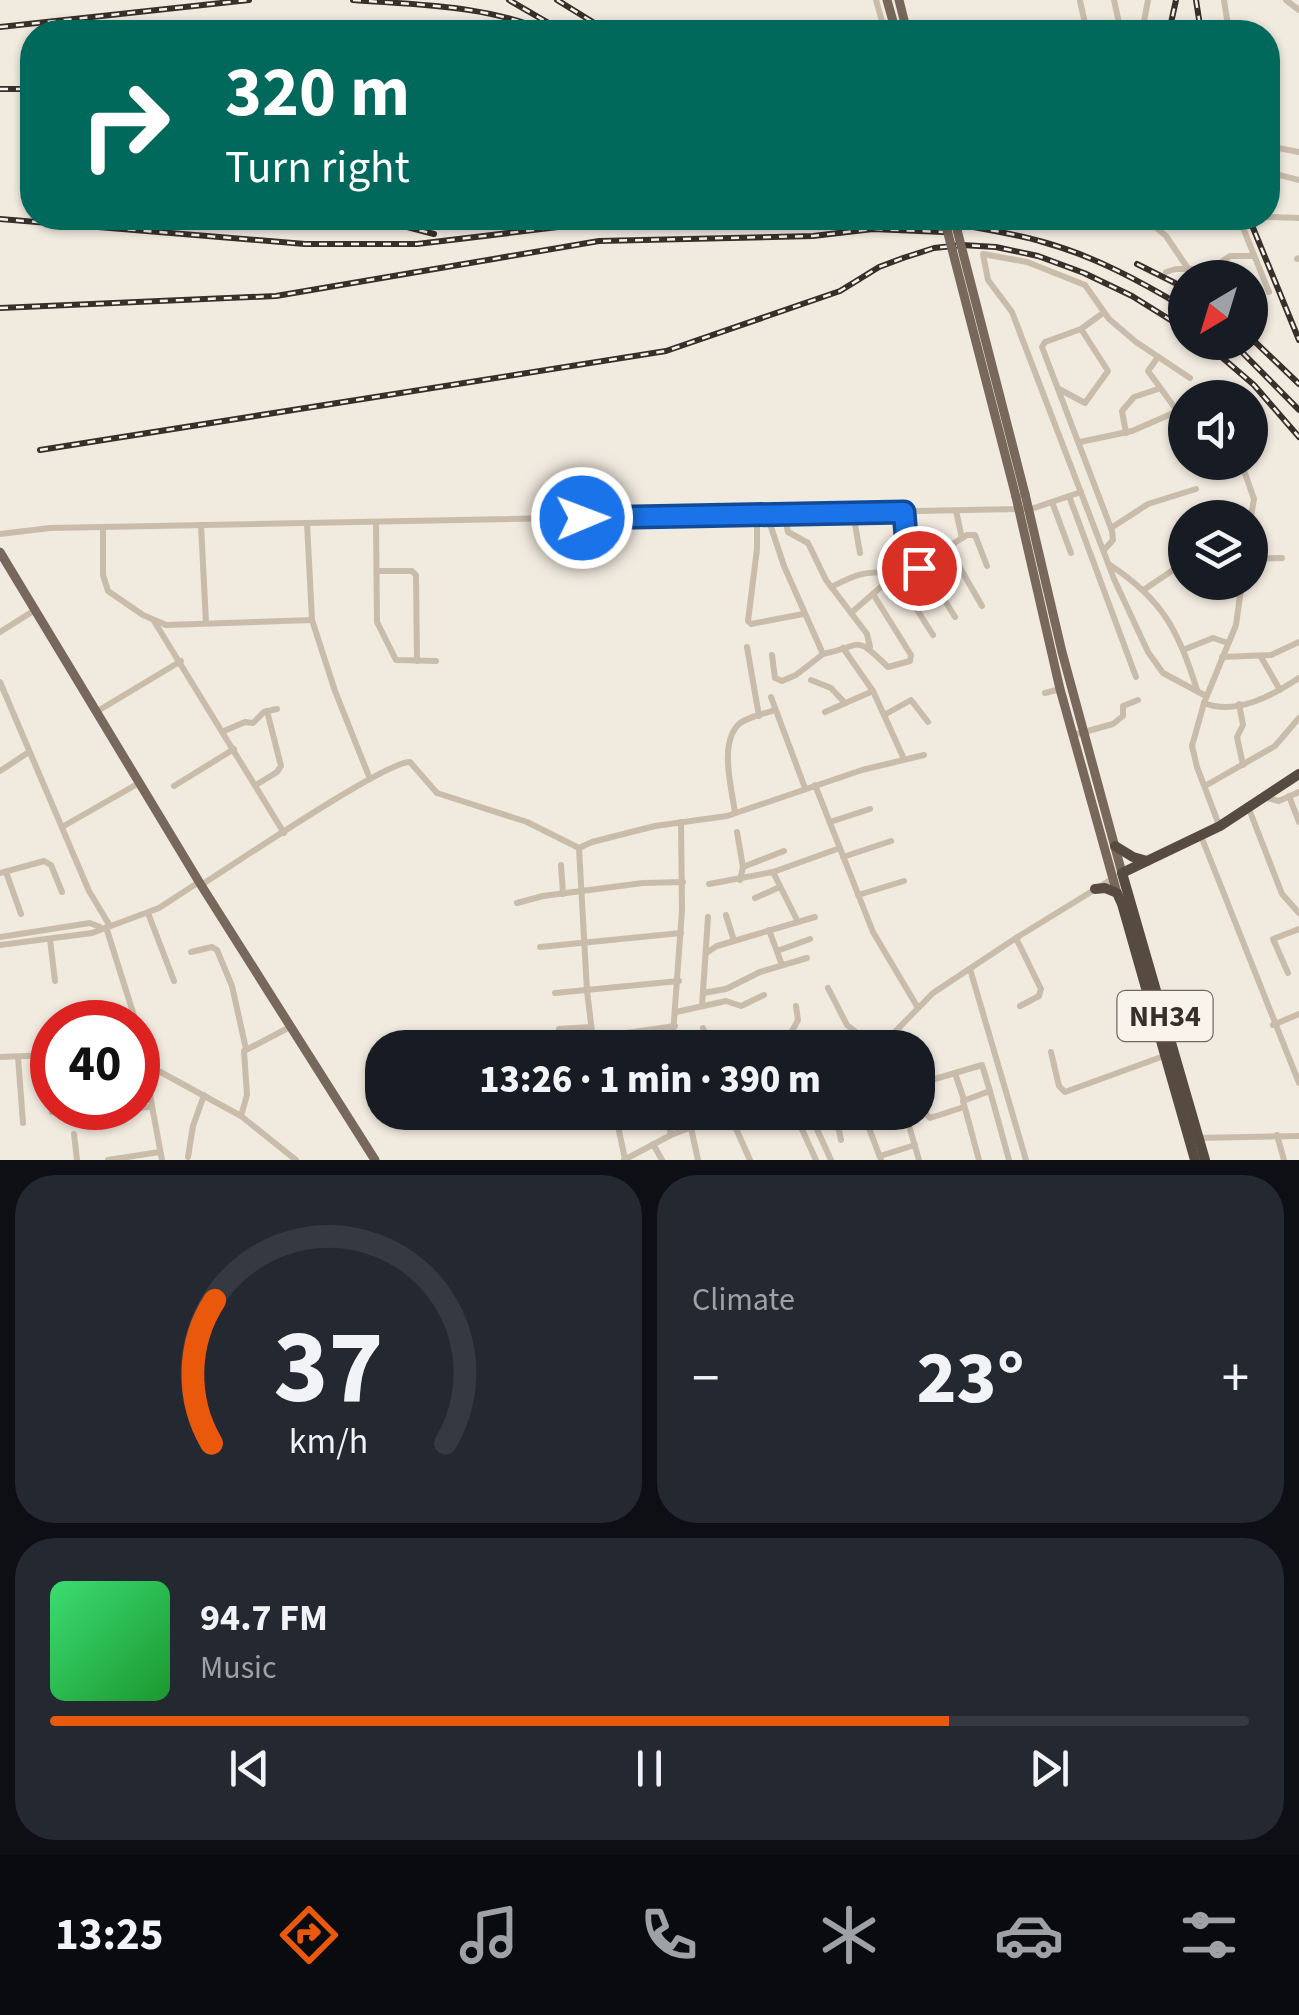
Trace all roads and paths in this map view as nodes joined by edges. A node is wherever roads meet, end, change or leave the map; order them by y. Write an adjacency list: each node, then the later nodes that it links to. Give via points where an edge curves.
1 (1286, 0): 2 (street)
2 (1299, 10)
3 (947, 230): 25 (main road, bridge)
4 (957, 230): 25 (main road, bridge)
5 (1159, 230): 8 (street)
6 (1244, 230): 7 (street)
7 (1254, 256): 9 (street); 10 (street)
8 (1182, 260)
9 (1225, 260)
10 (1269, 292)
11 (1103, 313): 12 (street); 13 (street, via 1085,286 986,253 986,276 1012,312); 15 (street)
12 (1082, 329): 14 (street, via 1045,342); 17 (street, via 1108,371 1084,403)
13 (1025, 348): 14 (street); 24 (street)
14 (1042, 350): 17 (street)
15 (1158, 357): 16 (street); 18 (street, via 1148,371)
16 (1190, 378)
17 (1058, 388): 22 (street)
18 (1158, 388): 19 (street); 21 (street, via 1134,397 1122,411)
19 (1168, 398)
20 (1168, 417): 21 (street)
21 (1126, 433): 22 (street)
22 (1080, 442): 39 (street)
23 (1196, 490): 39 (street, via 1148,504)
24 (1081, 492): 26 (street); 43 (street)
25 (1020, 496): 28 (main road)
26 (1069, 496): 27 (street); 82 (street)
27 (1052, 502): 28 (street); 46 (street)
28 (1024, 509): 29 (street); 86 (main road); 106 (main road)
29 (956, 511): 30 (street); 42 (street)
30 (904, 512): 31 (street); 47 (street)
31 (853, 513): 32 (street); 45 (street)
32 (784, 514): 34 (street); 55 (street, via 788,532 808,543)
33 (757, 515): 34 (street); 35 (street); 62 (street, via 748,621)
34 (767, 515): 62 (street)
35 (376, 522): 36 (street); 52 (street)
36 (306, 523): 37 (street); 64 (street)
37 (201, 525): 38 (street); 66 (street)
38 (103, 527): 40 (street); 65 (street, via 108,592)
39 (1111, 528): 43 (street)
40 (0, 534)
41 (935, 534): 47 (street)
42 (962, 538): 51 (street, via 975,535); 59 (street, via 948,547)
43 (1104, 550): 50 (street)
44 (0, 552): 60 (main road)
45 (860, 552)
46 (1072, 553)
47 (908, 554): 63 (street, via 913,570 926,570)
48 (1282, 558): 49 (street)
49 (1268, 559)
50 (1109, 564): 56 (street); 88 (street, via 1156,664)
51 (988, 566)
52 (376, 571): 80 (street, via 378,628 396,660); 80 (street, via 416,575)
53 (1168, 574): 56 (street)
54 (888, 583): 55 (street, via 878,572); 57 (street); 68 (street, via 897,578)
55 (831, 587): 61 (street)
56 (1145, 590): 74 (street)
57 (873, 594): 61 (street); 73 (street, via 912,657 888,667)
58 (1240, 600): 70 (street)
59 (982, 606)
60 (35, 610): 67 (street); 99 (main road)
61 (851, 613): 73 (street)
62 (803, 614): 75 (street)
63 (955, 617)
64 (312, 620): 66 (street); 115 (street)
65 (154, 621): 66 (street); 79 (street)
66 (206, 623)
67 (0, 632)
68 (933, 635)
69 (1299, 642): 77 (street)
70 (1228, 644): 74 (street, via 1212,638); 78 (street)
71 (746, 647): 102 (street)
72 (843, 648): 73 (street); 75 (street); 89 (street)
73 (871, 648)
74 (1183, 650): 88 (street)
75 (822, 654): 76 (street, via 782,681 775,678)
76 (772, 655)
77 (1260, 656): 78 (street); 87 (street)
78 (1222, 658): 93 (street)
79 (181, 660): 99 (street); 105 (street)
80 (418, 661): 81 (street)
81 (436, 661)
82 (1136, 676)
83 (1299, 678): 87 (street)
84 (811, 680): 94 (street)
85 (0, 682): 109 (street)
86 (1060, 689): 90 (street); 107 (main road)
87 (1280, 690): 95 (street)
88 (1197, 691): 93 (street)
89 (873, 692): 94 (street); 101 (street)
90 (1045, 693)
91 (771, 698): 97 (street)
92 (1138, 700): 106 (street, via 1122,706 1123,716 1113,724)
93 (1205, 700): 95 (street); 120 (street, via 1192,746)
94 (846, 704): 100 (street)
95 (1238, 704): 112 (street)
96 (277, 709): 98 (street)
97 (775, 710): 102 (street); 121 (street)
98 (267, 711): 105 (street); 119 (street, via 281,766)
99 (96, 712): 116 (main road)
100 (825, 712)
101 (884, 715): 104 (street, via 912,700); 111 (street)
102 (759, 716): 127 (street, via 738,725 728,749)
103 (1299, 718): 112 (street, via 1275,746)
104 (928, 722)
105 (224, 731): 108 (street)
106 (1085, 732): 107 (street); 137 (main road)
107 (1073, 735): 146 (main road)
108 (234, 750): 118 (street); 119 (street)
109 (29, 752): 113 (street); 132 (street)
110 (924, 755): 111 (street)
111 (904, 759): 117 (street)
112 (1243, 765): 120 (street)
113 (0, 770)
114 (1299, 774): 124 (highway)
115 (370, 779): 134 (street); 138 (street, via 410,762 437,793 526,822)
116 (140, 784): 132 (street); 150 (main road)
117 (815, 784): 121 (street); 129 (street)
118 (174, 786)
119 (256, 786): 134 (street)
120 (1205, 786): 131 (street)
121 (805, 788): 127 (street)
122 (1299, 792): 123 (street)
123 (1289, 796): 124 (street); 130 (street)
124 (1266, 798): 126 (highway)
125 (870, 809): 129 (street)
126 (1249, 809): 131 (highway); 163 (street, via 1282,894)
127 (735, 813): 128 (street)
128 (681, 822): 138 (street); 149 (street)
129 (830, 822): 140 (street)
130 (1299, 822)
131 (1220, 826): 135 (highway)
132 (62, 828): 168 (street)
133 (736, 832): 143 (street)
134 (284, 833): 150 (street)
135 (1201, 836): 141 (highway); 203 (street)
136 (891, 841): 140 (street)
137 (1115, 846): 141 (highway); 146 (main road)
138 (579, 848): 155 (street)
139 (784, 851): 143 (street)
140 (842, 852): 144 (street); 157 (street)
141 (1148, 861): 146 (highway)
142 (562, 865): 156 (street)
143 (742, 867): 147 (street)
144 (774, 872): 147 (street); 152 (street)
145 (3, 873): 154 (street, via 44,861); 162 (street)
146 (1117, 876): 153 (street); 159 (main road); 202 (highway, NH34)
147 (740, 880): 151 (street)
148 (904, 881): 157 (street)
149 (683, 882): 155 (street); 171 (street)
150 (200, 884): 161 (street); 204 (main road)
151 (709, 884)
152 (780, 887): 158 (street); 167 (street)
153 (1095, 888): 159 (highway); 174 (street)
154 (62, 892)
155 (582, 893): 156 (street); 176 (street)
156 (563, 894): 160 (street)
157 (858, 894): 199 (street)
158 (754, 898)
159 (1120, 899): 202 (highway, NH34)
160 (517, 903)
161 (148, 913): 168 (street); 187 (street)
162 (21, 914)
163 (1299, 914)
164 (726, 915): 177 (street)
165 (814, 916): 167 (street)
166 (708, 917): 182 (street)
167 (798, 922): 170 (street)
168 (106, 927): 172 (street, via 90,923); 173 (street); 195 (street)
169 (1299, 928): 186 (street, via 1273,939)
170 (770, 930): 177 (street); 180 (street)
171 (682, 933): 176 (street); 189 (street)
172 (0, 937)
173 (50, 938): 178 (street); 188 (street)
174 (1016, 938): 185 (street); 198 (street, via 1042,992)
175 (810, 939): 180 (street)
176 (584, 941): 179 (street); 191 (street)
177 (734, 941): 182 (street)
178 (0, 946)
179 (540, 948)
180 (777, 951): 184 (street)
181 (191, 952): 215 (street, via 217,950)
182 (706, 954): 193 (street)
183 (807, 958): 184 (street)
184 (782, 965): 193 (street)
185 (970, 969): 199 (street); 266 (street)
186 (1288, 972)
187 (174, 980)
188 (55, 981)
189 (679, 981): 191 (street); 200 (street)
190 (828, 988): 212 (street)
191 (586, 991): 192 (street); 206 (street)
192 (554, 993)
193 (704, 993): 196 (street)
194 (764, 994): 196 (street, via 741,1006)
195 (129, 1000)
196 (702, 1006): 200 (street)
197 (796, 1006): 211 (street)
198 (1020, 1006)
199 (918, 1008): 213 (street)
200 (676, 1012): 205 (street)
201 (1299, 1014): 203 (street)
202 (1160, 1018): 214 (highway, NH34)
203 (1273, 1025): 224 (street)
204 (290, 1026): 215 (street); 257 (main road)
205 (675, 1026): 209 (street); 210 (street)
206 (590, 1027): 207 (street); 208 (street)
207 (559, 1029)
208 (590, 1030)
209 (647, 1030)
210 (674, 1030)
211 (792, 1030)
212 (853, 1030)
213 (900, 1030)
214 (1164, 1035): 217 (highway, NH34); 246 (highway, NH34)
215 (246, 1049): 228 (street)
216 (1051, 1052): 217 (street, via 1066,1092)
217 (1164, 1056): 246 (highway, NH34)
218 (18, 1057): 219 (street); 220 (street); 230 (street)
219 (30, 1057)
220 (0, 1058)
221 (160, 1072): 226 (street)
222 (954, 1073): 223 (street); 225 (street, via 982,1066); 227 (street)
223 (935, 1080)
224 (1299, 1084)
225 (990, 1091): 227 (street); 265 (street)
226 (204, 1095): 228 (street); 251 (street)
227 (964, 1103): 229 (street); 264 (street)
228 (241, 1116): 256 (street)
229 (935, 1116)
230 (24, 1123)
231 (156, 1130): 250 (street)
232 (618, 1130): 253 (street)
233 (670, 1130): 243 (street)
234 (685, 1130): 243 (street)
235 (691, 1130): 259 (street)
236 (737, 1130): 260 (street)
237 (802, 1130): 261 (street)
238 (818, 1130): 262 (street)
239 (839, 1130): 247 (street)
240 (870, 1130): 252 (street)
241 (910, 1130): 249 (street)
242 (74, 1134): 254 (street)
243 (671, 1135): 248 (street)
244 (1277, 1135): 245 (street); 246 (street); 269 (street)
245 (1299, 1136)
246 (1194, 1138): 267 (highway, NH34); 268 (highway, NH34)
247 (841, 1140)
248 (653, 1144): 253 (street); 258 (street)
249 (915, 1145): 252 (street); 263 (street)
250 (161, 1156): 255 (street)
251 (188, 1156)
252 (880, 1158)
253 (624, 1159)
254 (76, 1160)
255 (113, 1160)
256 (296, 1160)
257 (375, 1160)
258 (662, 1160)
259 (698, 1160)
260 (750, 1160)
261 (816, 1160)
262 (831, 1160)
263 (919, 1160)
264 (978, 1160)
265 (1009, 1160)
266 (1026, 1160)
267 (1195, 1160)
268 (1205, 1160)
269 (1284, 1160)

